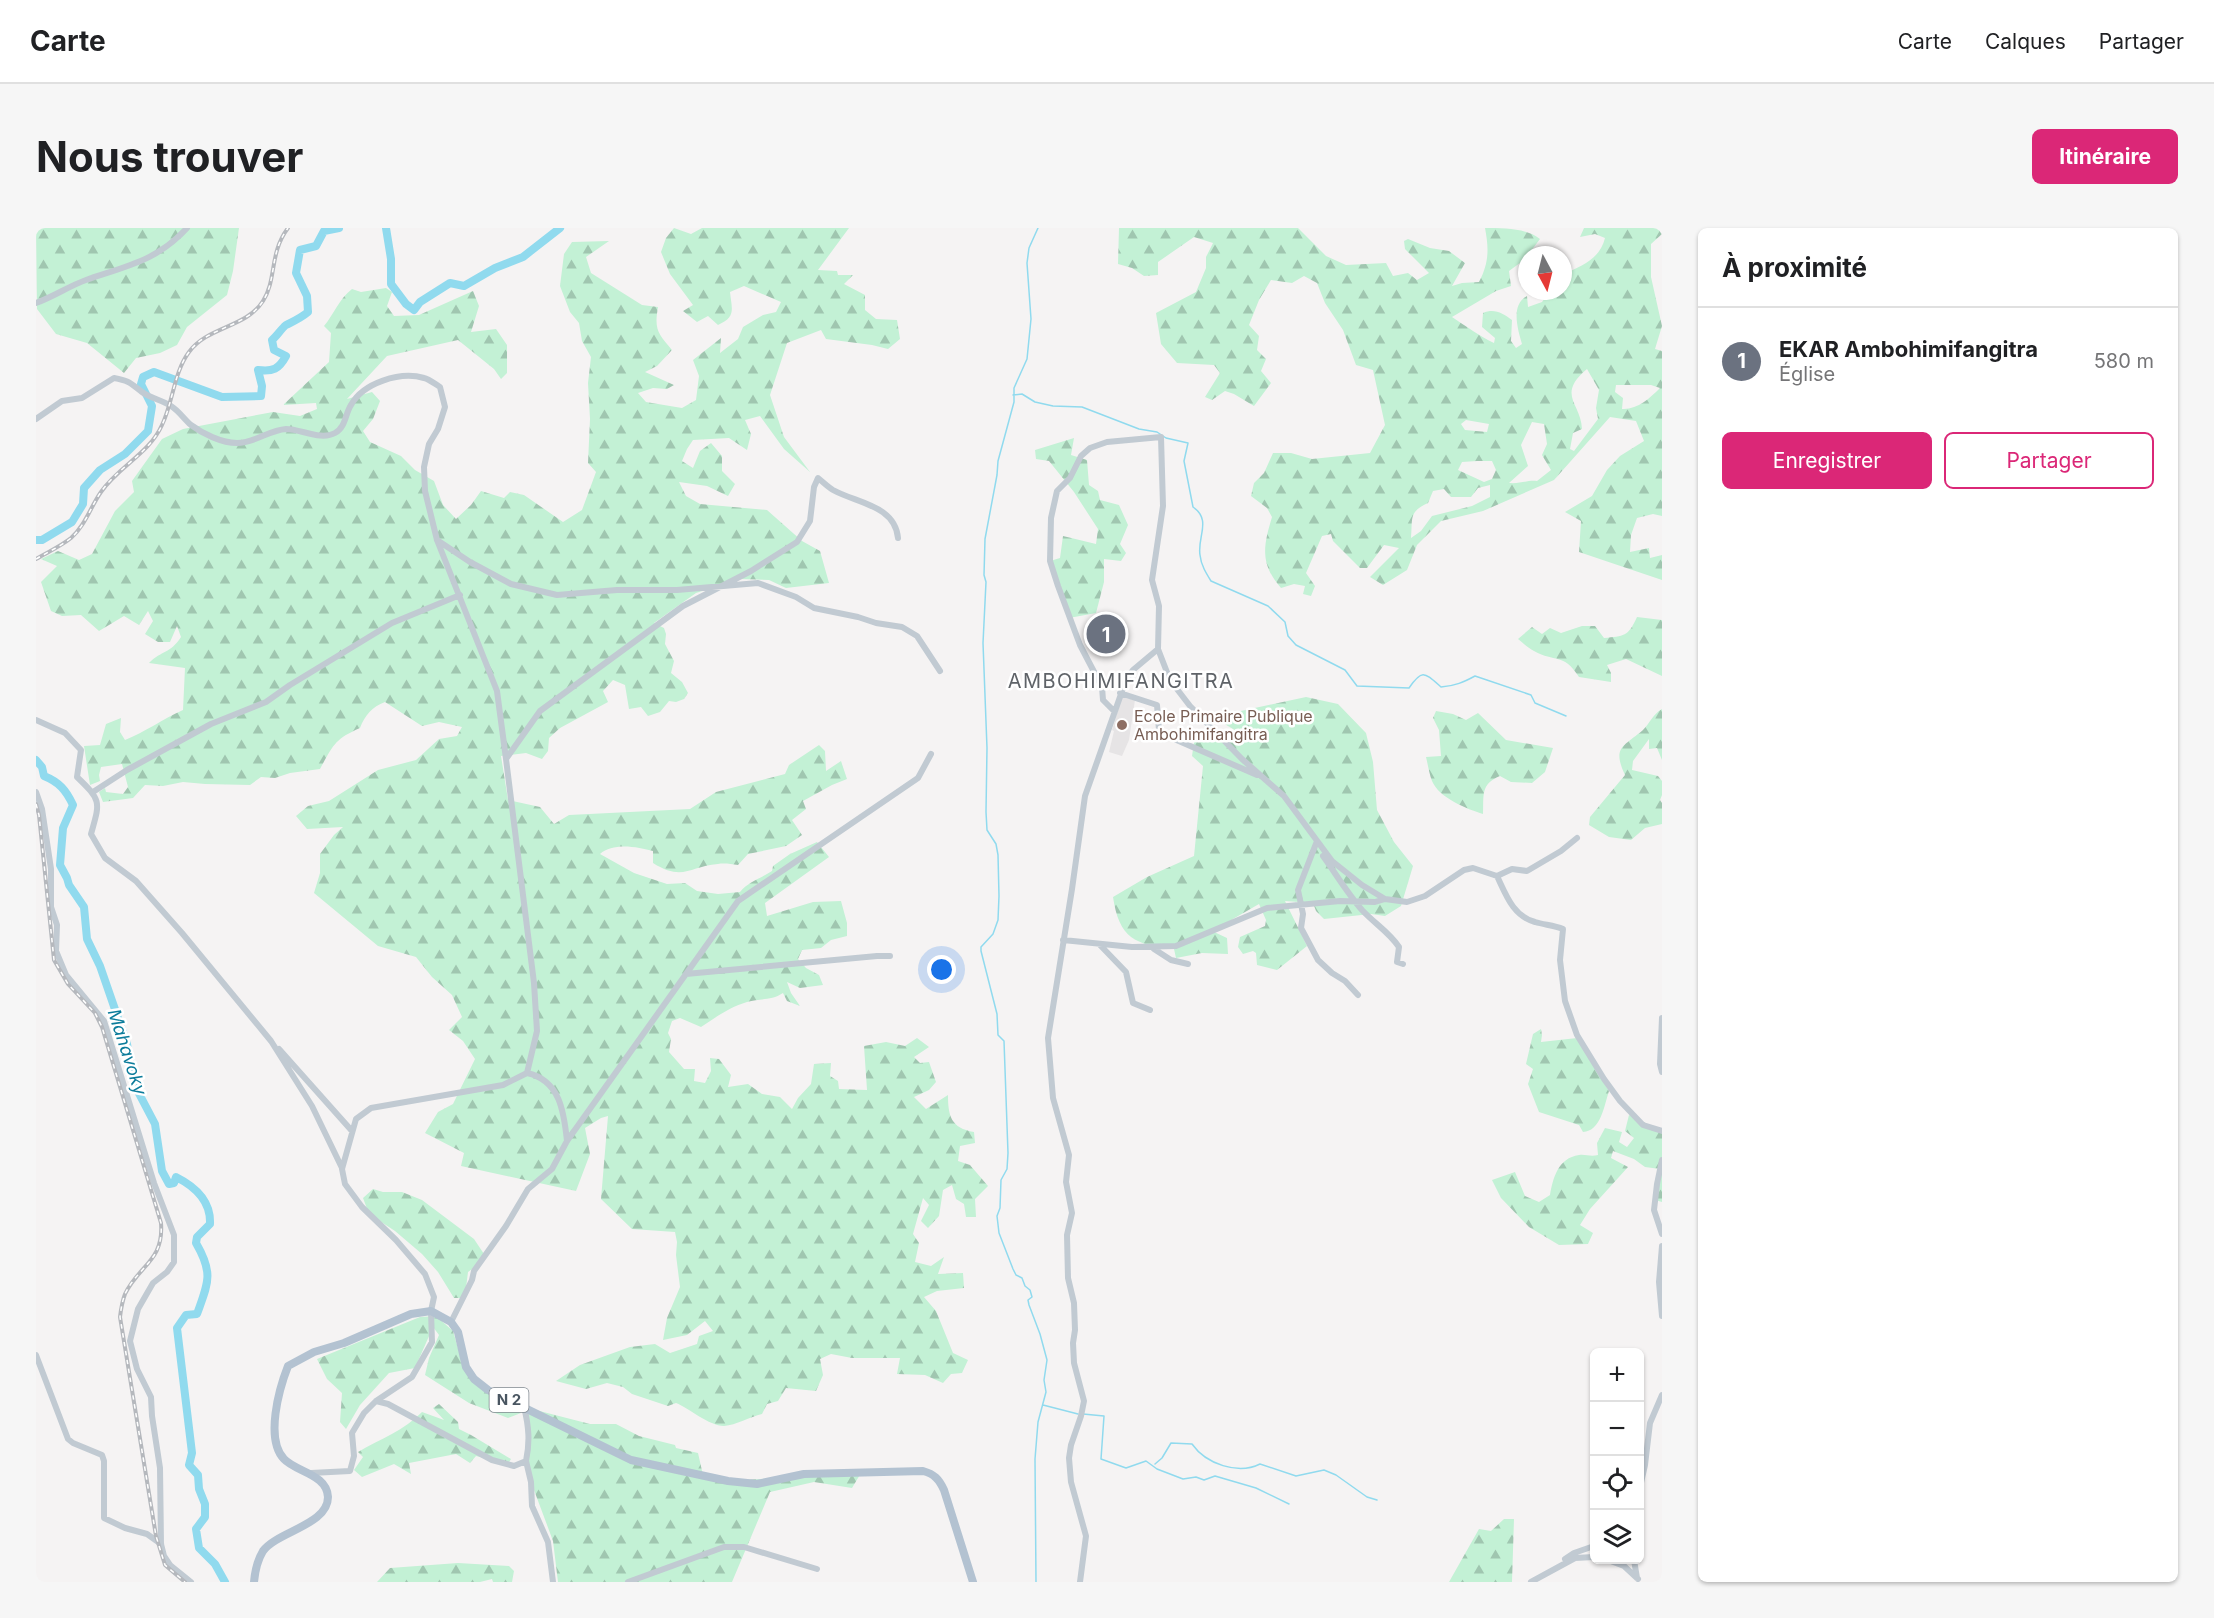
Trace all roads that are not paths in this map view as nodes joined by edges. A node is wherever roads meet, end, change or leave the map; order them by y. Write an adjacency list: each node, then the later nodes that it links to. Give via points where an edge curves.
1 (187, 228): 2 (street, via 177,239 136,264 84,280)
2 (36, 303)
3 (36, 419): 5 (street, via 62,400 82,398 114,378 134,383 142,392 169,404 190,424 221,440 238,443 283,429 324,435 335,433 344,424 351,405 371,386 399,376 424,378 440,387 445,407 424,467 425,491)
4 (898, 538): 6 (street, via 894,521 885,513 833,490 818,478 810,521 797,542)
5 (437, 540): 6 (street, via 512,584 557,594); 7 (street)
6 (720, 585): 9 (street, via 758,583 814,608 902,627 917,636); 14 (street, via 682,606 540,711)
7 (460, 595): 14 (street, via 497,691); 17 (street, via 392,622 266,702 211,724)
8 (1158, 649): 10 (street, via 1133,670); 11 (street, via 1159,606 1152,580 1163,506 1161,437 1102,443 1081,456 1070,478 1057,491 1049,545 1050,561 1069,618 1102,687 1103,700); 15 (street, via 1170,680 1190,706)
9 (940, 671)
10 (1120, 693): 11 (street); 15 (street, via 1157,705 1159,729 1165,735)
11 (1114, 711): 24 (street, via 1085,796)
12 (36, 720): 17 (street, via 65,733 81,750 77,777)
13 (931, 754): 30 (street, via 918,778 738,901)
14 (506, 759): 36 (street, via 534,983 537,1031)
15 (1263, 778): 19 (street, via 1284,796)
16 (36, 792): 54 (street, via 51,869 56,951 66,975 104,1021 174,1235 174,1262 153,1283 136,1316 130,1341 137,1369 151,1397 160,1468)
17 (93, 792): 34 (street, via 99,806 91,834 105,858 136,881)
18 (1576, 838): 20 (street, via 1527,871 1512,869)
19 (1317, 841): 21 (street, via 1332,861); 22 (street); 23 (street, via 1300,882)
20 (1497, 876): 21 (street, via 1473,868 1415,900); 38 (street, via 1506,897 1522,915 1563,929 1560,960 1565,1001 1577,1035 1620,1101 1643,1125)
21 (1385, 899): 22 (street)
22 (1355, 901): 23 (street); 29 (street, via 1390,934 1399,947 1396,962)
23 (1300, 904): 26 (street, via 1259,910 1176,946); 31 (street, via 1301,928 1318,960)
24 (1063, 940): 25 (street); 67 (street, via 1048,1038 1053,1098 1069,1155 1066,1182 1072,1213 1067,1235 1068,1278 1074,1302 1074,1363 1084,1401 1069,1458 1071,1482 1086,1536)
25 (1099, 944): 26 (street); 32 (street, via 1126,972 1133,1003)
26 (1153, 948): 28 (street, via 1171,960)
27 (890, 956): 30 (street)
28 (1188, 964)
29 (1403, 964)
30 (686, 974): 39 (street)
31 (1358, 995)
32 (1150, 1010)
33 (1662, 1017): 35 (street)
34 (271, 1041): 37 (street); 41 (street, via 312,1106)
35 (1662, 1072)
36 (527, 1073): 37 (street, via 503,1085 371,1108 356,1119); 39 (street, via 551,1085 563,1108)
37 (352, 1131): 41 (street)
38 (1662, 1131)
39 (567, 1141): 46 (street, via 552,1169 528,1189 474,1271)
40 (1662, 1160): 42 (street, via 1654,1210)
41 (342, 1169): 44 (street, via 345,1184 362,1207 425,1274 434,1297)
42 (1662, 1234)
43 (1662, 1246): 45 (street)
44 (431, 1311): 46 (main road); 49 (street, via 432,1342 412,1377); 53 (main road, via 411,1314 288,1366 276,1410 275,1439 284,1459)
45 (1662, 1316)
46 (451, 1322): 50 (main road, N 2, via 474,1379)
47 (36, 1355): 54 (street, via 68,1439 102,1455 104,1518 147,1534)
48 (1662, 1395): 52 (street, via 1650,1423)
49 (376, 1401): 51 (street, via 492,1460 514,1466); 53 (street, via 352,1433 354,1456 350,1471)
50 (524, 1407): 51 (street, via 529,1429); 66 (main road, N 2, via 631,1460 728,1481 757,1484 834,1473 932,1474 944,1490)
51 (526, 1461): 64 (street, via 532,1506 548,1542)
52 (1644, 1469)
53 (310, 1473): 63 (main road, via 328,1497 323,1510 315,1519 271,1543 258,1561)
54 (161, 1544): 62 (street, via 170,1565)
55 (1590, 1547): 60 (street, via 1574,1553)
56 (1590, 1557): 60 (street, via 1575,1558)
57 (1619, 1564): 61 (street)
58 (1635, 1564): 61 (street)
59 (817, 1569): 65 (street, via 744,1547 723,1547)
60 (1548, 1572): 68 (street)
61 (1638, 1581)
62 (191, 1582)
63 (254, 1582)
64 (553, 1582)
65 (628, 1582)
66 (973, 1582)
67 (1080, 1582)
68 (1531, 1582)

